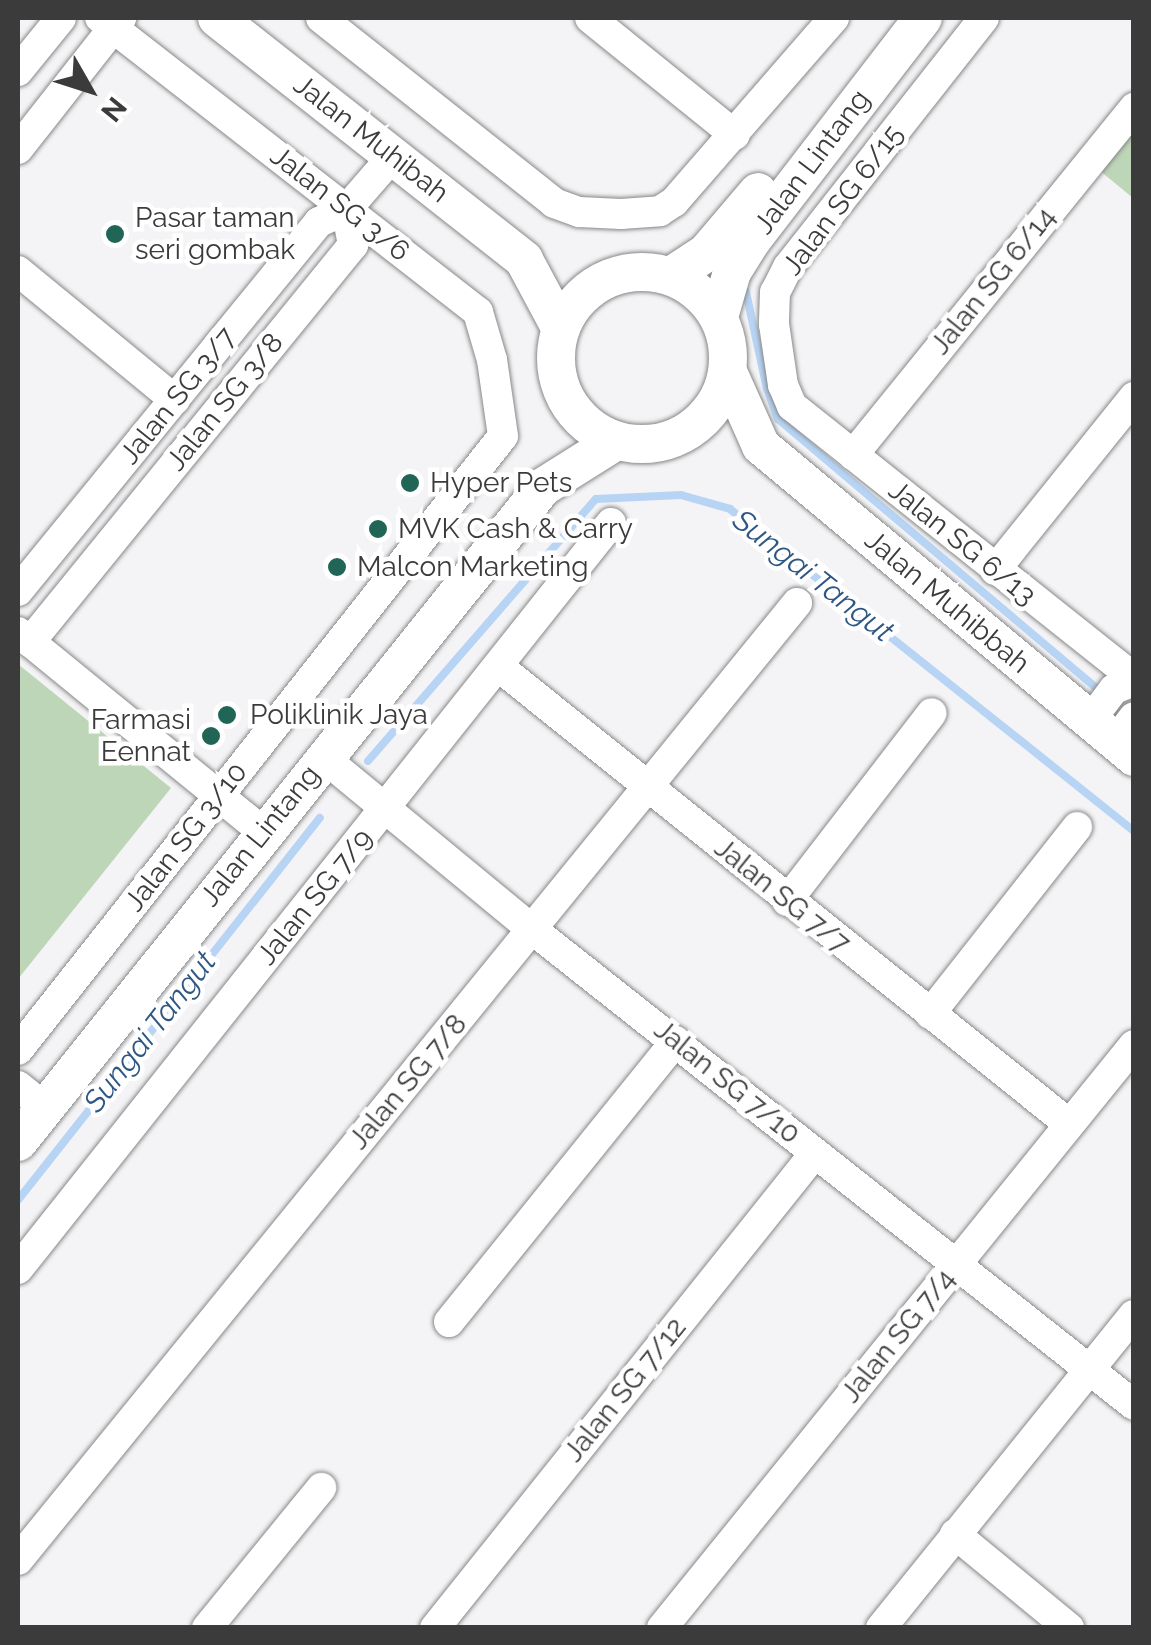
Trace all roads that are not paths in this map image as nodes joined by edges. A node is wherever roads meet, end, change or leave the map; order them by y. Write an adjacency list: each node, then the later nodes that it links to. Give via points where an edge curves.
1 (61, 18): 10 (street)
2 (217, 18): 14 (street, Jalan Muhibah)
3 (321, 18): 12 (street, via 554,203 579,212 660,212)
4 (834, 18): 12 (street)
5 (892, 18): 18 (street, Jalan Lintang, via 733,224)
6 (923, 18): 20 (street, Jalan Lintang, via 752,240 732,272)
7 (984, 18): 26 (street, Jalan SG 6/15, via 788,267 776,292 774,324)
8 (595, 19): 12 (street)
9 (111, 21): 13 (street); 15 (street, Jalan SG 3/6)
10 (18, 71)
11 (1134, 108): 31 (street, Jalan SG 6/14)
12 (736, 135)
13 (18, 149)
14 (393, 156): 15 (street); 16 (street, Jalan Muhibah)
15 (346, 210): 24 (street, Jalan SG 3/7, via 319,222); 28 (street, Jalan SG 3/6, via 478,312); 37 (street, Jalan SG 3/8, via 353,245)
16 (524, 260): 19 (street, Jalan Muhibah); 21 (street, Jalan Muhibah)
17 (18, 271): 24 (street)
18 (671, 276): 19 (street, via 626,272); 20 (street, via 707,299)
19 (604, 280): 21 (street, via 578,300)
20 (719, 317): 22 (street)
21 (561, 329): 25 (street, via 556,368)
22 (728, 372): 27 (street, via 712,409); 30 (street, Jalan Muhibbah)
23 (1134, 397): 34 (street)
24 (175, 400): 35 (street, Jalan SG 3/7)
25 (569, 405): 29 (street); 32 (street, Jalan Lintang)
26 (792, 406): 31 (street, Jalan SG 6/13)
27 (682, 434): 29 (street, via 661,443); 30 (street)
28 (503, 436): 44 (street, Jalan SG 3/10)
29 (616, 440): 32 (street, Jalan Lintang)
30 (761, 446): 41 (street, Jalan Muhibbah)
31 (853, 455): 34 (street, Jalan SG 6/13)
32 (543, 487): 42 (street, Jalan Lintang)
33 (611, 523): 38 (street, Jalan SG 7/9)
34 (996, 570): 39 (street, Jalan SG 6/13)
35 (23, 574)
36 (797, 603): 43 (street, Jalan SG 7/8)
37 (24, 637): 44 (street)
38 (498, 666): 43 (street, Jalan SG 7/7); 45 (street, Jalan SG 7/9)
39 (1134, 679): 41 (street, via 1114,688)
40 (932, 712): 48 (street)
41 (1118, 735)
42 (323, 757): 45 (street, Jalan SG 7/10); 47 (street, Jalan Lintang)
43 (647, 789): 48 (street, Jalan SG 7/7); 49 (street, Jalan SG 7/8)
44 (219, 796): 47 (street); 53 (street, Jalan SG 3/10)
45 (387, 808): 49 (street, Jalan SG 7/10); 59 (street, Jalan SG 7/9)
46 (1077, 827): 50 (street)
47 (263, 832): 54 (street, Jalan Lintang)
48 (787, 901): 50 (street, Jalan SG 7/7)
49 (533, 930): 51 (street, Jalan SG 7/10); 66 (street, Jalan SG 7/8)
50 (930, 1014): 55 (street, Jalan SG 7/7)
51 (676, 1041): 57 (street, Jalan SG 7/10); 61 (street)
52 (1134, 1045): 55 (street, Jalan SG 7/4)
53 (18, 1050)
54 (31, 1097): 56 (street, Jalan Lintang)
55 (1069, 1124): 58 (street, Jalan SG 7/4)
56 (18, 1142)
57 (815, 1153): 58 (street, Jalan SG 7/10); 68 (street, Jalan SG 7/12)
58 (955, 1265): 62 (street, Jalan SG 7/10); 69 (street, Jalan SG 7/4)
59 (18, 1269)
60 (1134, 1315): 62 (street)
61 (449, 1322)
62 (1090, 1369): 63 (street, Jalan SG 7/10); 65 (street)
63 (1134, 1405)
64 (321, 1488): 67 (street)
65 (954, 1534): 70 (street); 71 (street)
66 (18, 1560)
67 (206, 1628)
68 (435, 1628)
69 (662, 1628)
70 (881, 1628)
71 (1069, 1628)

